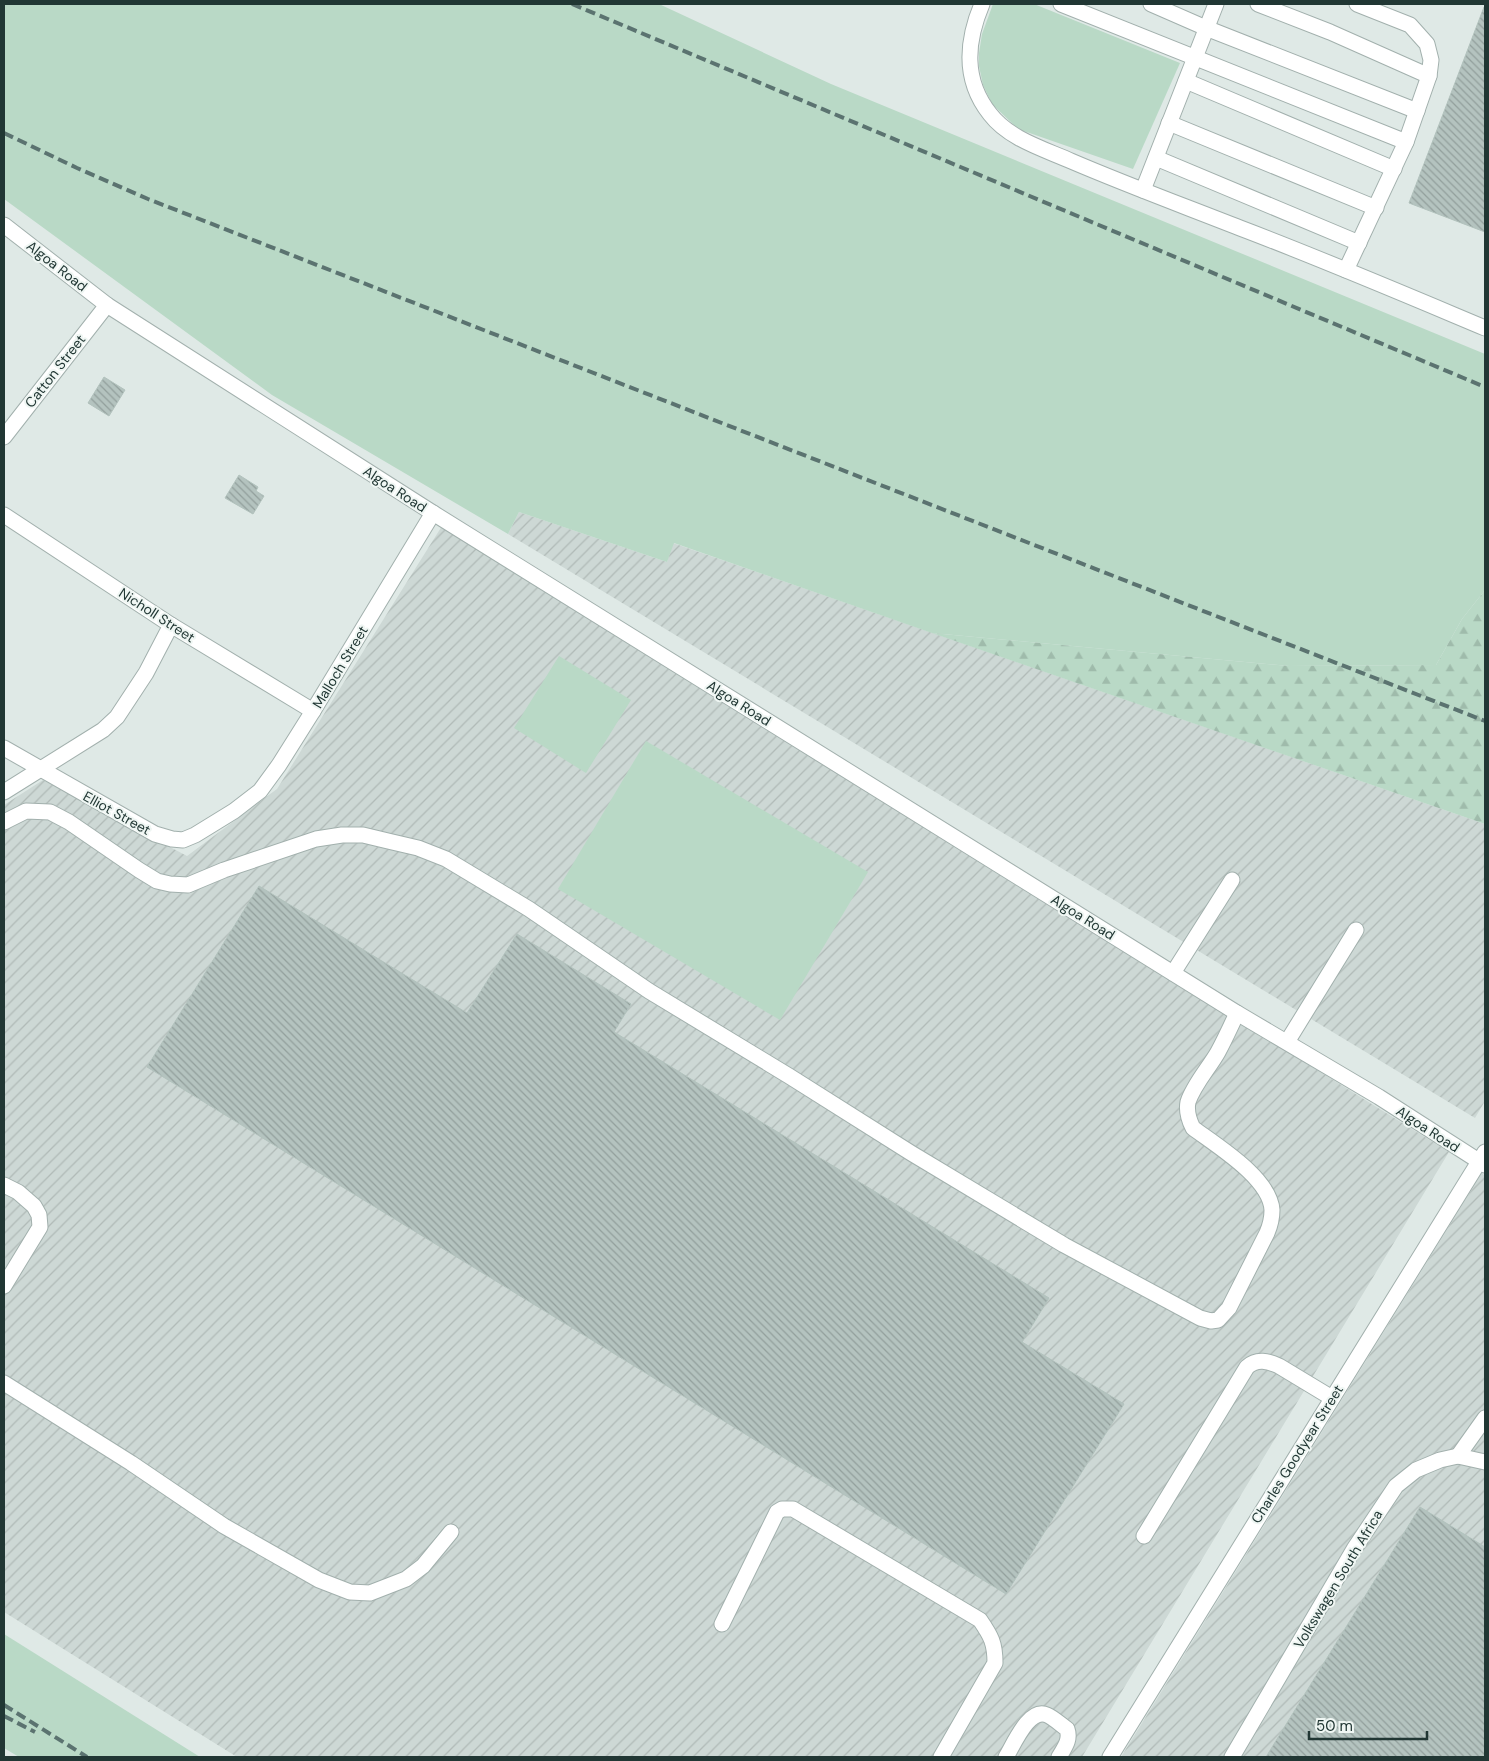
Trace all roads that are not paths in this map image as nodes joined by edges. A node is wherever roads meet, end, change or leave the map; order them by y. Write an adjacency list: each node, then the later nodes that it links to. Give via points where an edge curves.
1 (982, 4): 17 (street, via 969,48 969,65 979,97 990,115 1007,131 1026,141)
2 (1061, 4): 9 (street)
3 (1151, 4): 8 (street)
4 (1216, 4): 8 (street)
5 (1258, 4): 10 (street)
6 (1357, 4): 7 (street)
7 (1392, 10): 10 (street, via 1427,44 1432,60)
8 (1206, 28): 9 (street); 12 (street)
9 (1195, 57): 11 (street); 14 (street)
10 (1429, 76): 12 (street)
11 (1186, 81): 13 (street); 16 (street)
12 (1417, 111): 14 (street)
13 (1169, 123): 15 (street); 18 (street)
14 (1406, 142): 16 (street)
15 (1156, 158): 17 (street); 20 (street)
16 (1394, 169): 18 (street)
17 (1143, 190): 21 (street)
18 (1376, 208): 20 (street)
19 (4, 225): 22 (street, Algoa Road)
20 (1359, 243): 21 (street)
21 (1346, 270): 23 (street)
22 (107, 305): 24 (street, Catton Street); 25 (street, Algoa Road)
23 (1485, 328)
24 (4, 437)
25 (433, 513): 28 (street, Malloch Street); 36 (street, Algoa Road)
26 (4, 514): 27 (street, Nicholl Street)
27 (172, 625): 28 (street, Nicholl Street); 30 (street, via 117,717 103,730)
28 (313, 711): 32 (street, Malloch Street, via 267,783)
29 (4, 748): 30 (street, Elliot Street)
30 (40, 769): 31 (street); 32 (street, Elliot Street, via 155,834 172,839 183,840 196,835)
31 (4, 792)
32 (234, 811)
33 (4, 822): 37 (street, via 26,811 50,812 157,881 170,884 188,885 316,839 342,835 363,835 418,848 446,859 529,909 649,991 911,1153 1064,1245 1211,1321 1218,1320 1229,1308 1267,1233 1272,1210 1260,1182 1193,1128 1187,1111 1194,1090 1219,1051)
34 (1232, 880): 36 (street)
35 (1356, 930): 38 (street)
36 (1173, 973): 37 (street, Algoa Road)
37 (1237, 1013): 38 (street, Algoa Road)
38 (1287, 1042): 39 (street, Algoa Road)
39 (1483, 1160): 43 (street, Charles Goodyear Street)
40 (4, 1185): 41 (street, via 34,1206 40,1228)
41 (4, 1286)
42 (4, 1383): 47 (street, via 224,1526 319,1580 350,1592 370,1593 406,1578 423,1566)
43 (1332, 1398): 48 (street, via 1270,1362 1252,1363); 53 (street, Charles Goodyear Street)
44 (1485, 1418): 45 (street)
45 (1458, 1456): 46 (street, Volkswagen South Africa); 54 (street, Volkswagen South Africa, via 1416,1470 1396,1486 1354,1548)
46 (1485, 1462)
47 (451, 1532)
48 (1144, 1536)
49 (722, 1624): 50 (street, via 777,1512 782,1509 793,1509 980,1620 991,1636 995,1663)
50 (941, 1757)
51 (1006, 1757): 52 (street, via 1029,1720 1039,1714 1047,1715 1069,1732)
52 (1059, 1757)
53 (1110, 1757)
54 (1232, 1757)

